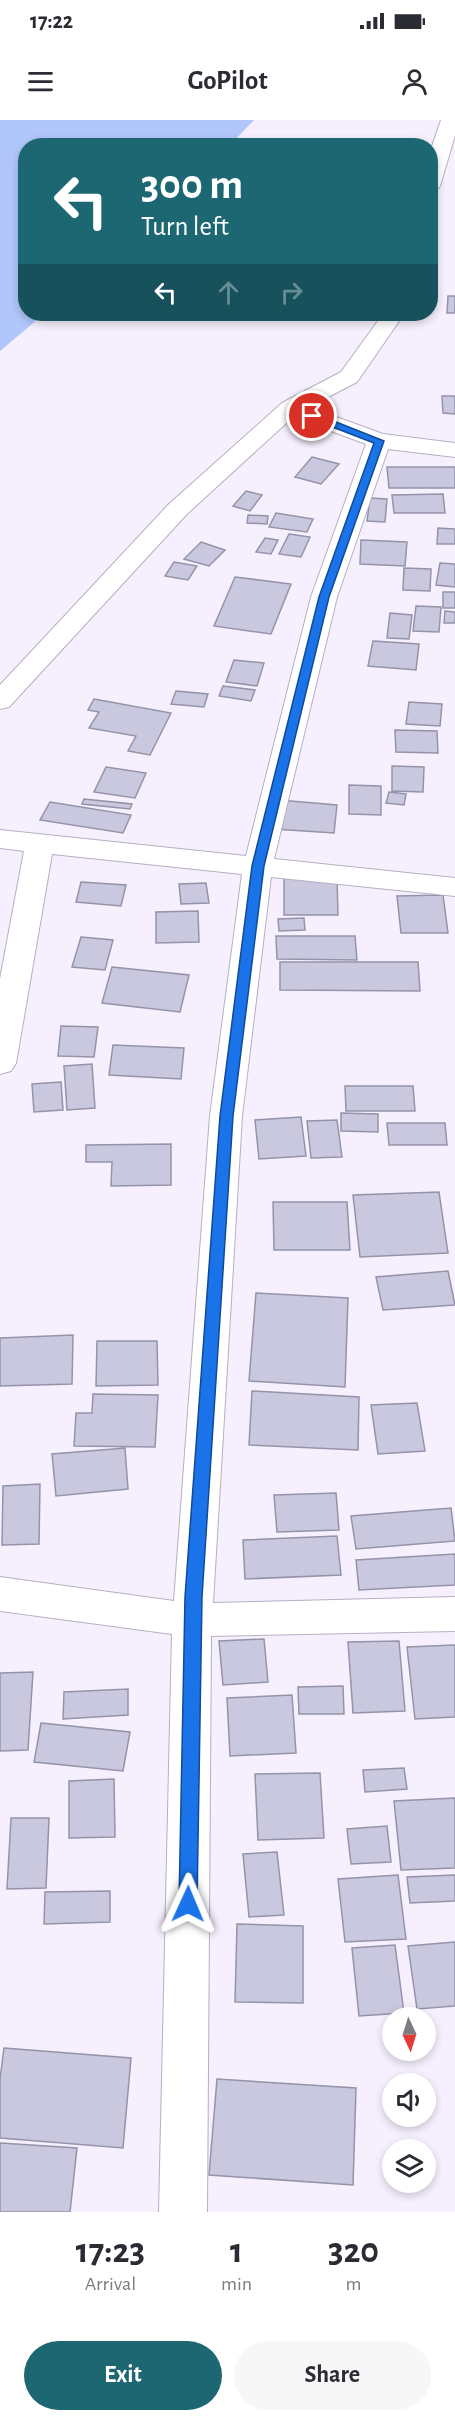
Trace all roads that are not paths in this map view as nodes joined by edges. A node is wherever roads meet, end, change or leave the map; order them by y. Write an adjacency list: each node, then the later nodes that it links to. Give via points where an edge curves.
1 (451, 121): 2 (street)
2 (438, 161)
3 (388, 321): 4 (street, via 349,377)
4 (290, 408): 5 (street); 7 (street, via 178,509)
5 (379, 441): 6 (street); 10 (street, via 324,597)
6 (455, 450)
7 (0, 701)
8 (0, 839): 9 (street)
9 (40, 843): 10 (street); 12 (street)
10 (258, 866): 11 (street); 15 (street, via 226,1116)
11 (455, 887)
12 (0, 1063)
13 (0, 1594): 15 (street)
14 (455, 1614): 15 (street)
15 (192, 1620): 16 (street)
16 (183, 2212)

